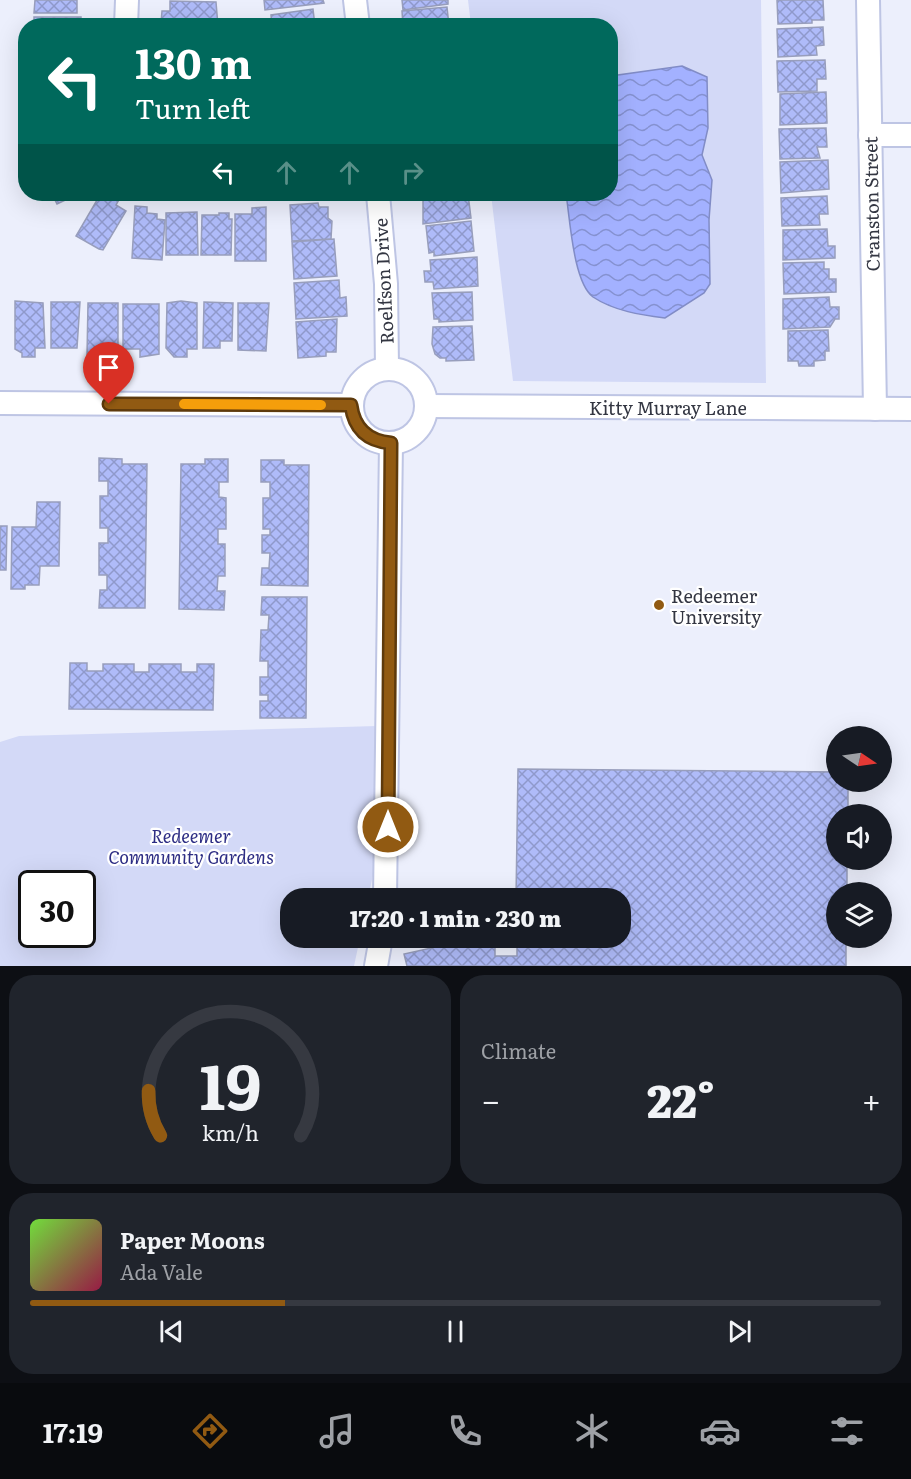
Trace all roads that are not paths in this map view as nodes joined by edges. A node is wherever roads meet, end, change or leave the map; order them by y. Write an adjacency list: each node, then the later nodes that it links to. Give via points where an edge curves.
1 (127, 0): 4 (street)
2 (355, 0): 5 (street)
3 (868, 0): 6 (street, Cranston Street)
4 (126, 18)
5 (357, 18)
6 (870, 135): 7 (street); 13 (street, Cranston Street)
7 (911, 135)
8 (379, 201): 9 (street, Roelfson Drive, via 386,284)
9 (387, 368): 11 (street, via 366,376 358,384); 12 (street, via 414,379 424,394)
10 (0, 404): 11 (street)
11 (351, 405): 15 (street, via 353,417 363,432 378,442)
12 (426, 406): 13 (street, Kitty Murray Lane); 15 (street, via 424,417 411,435)
13 (875, 409): 14 (street, Kitty Murray Lane)
14 (911, 409)
15 (391, 443): 16 (street)
16 (386, 888)
17 (379, 948): 18 (street)
18 (376, 966)

